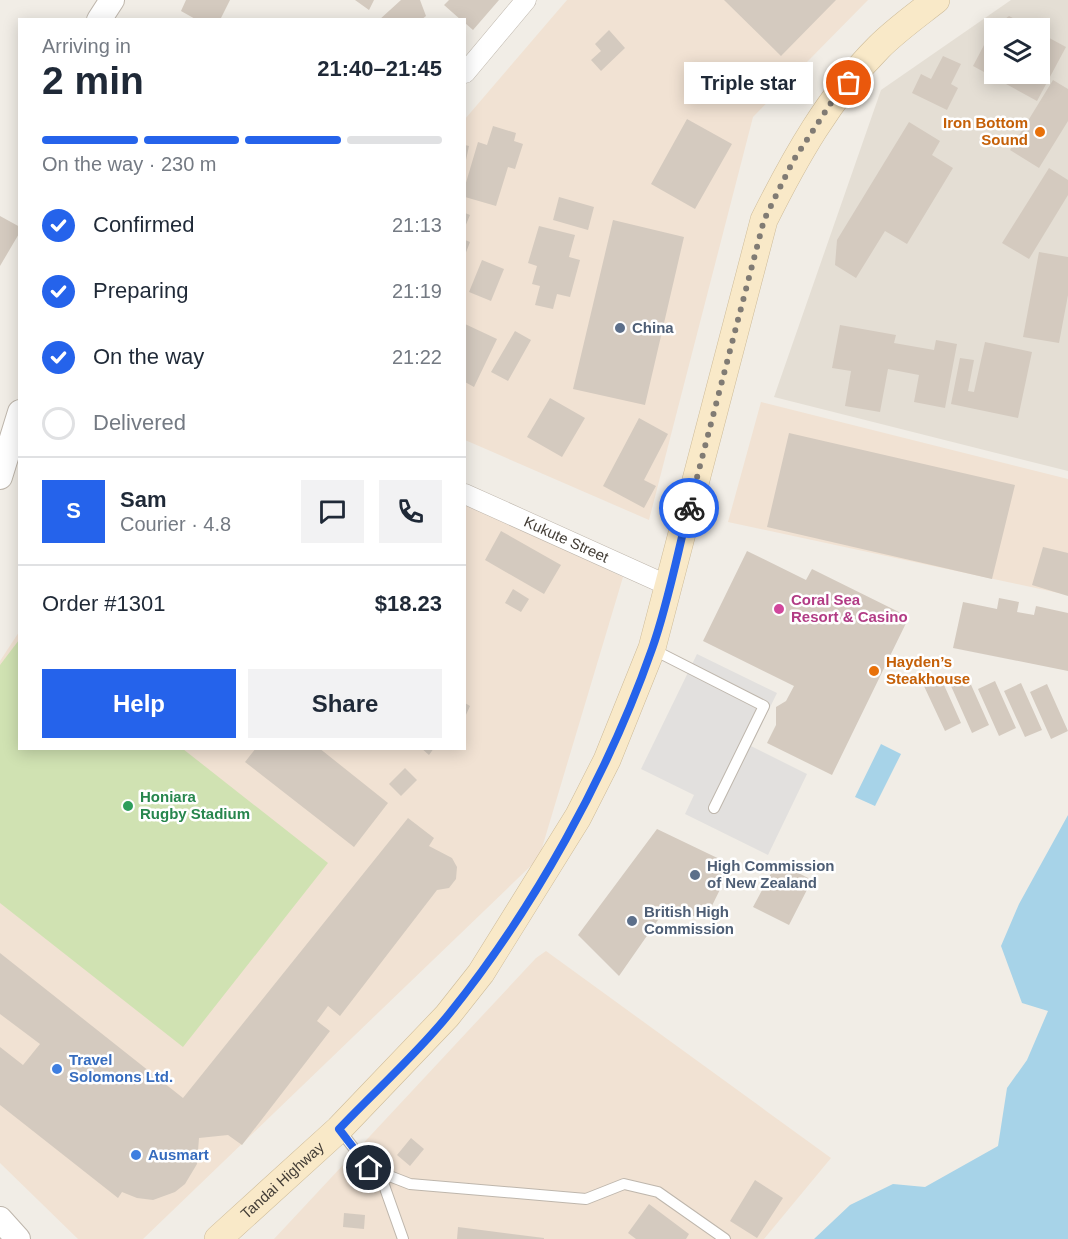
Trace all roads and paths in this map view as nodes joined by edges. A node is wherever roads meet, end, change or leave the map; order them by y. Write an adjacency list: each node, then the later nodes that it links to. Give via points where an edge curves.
1 (112, 0): 4 (street)
2 (526, 0): 5 (street)
3 (936, 0): 9 (main road, Tandai Highway, via 879,47 833,100 793,161 764,220)
4 (100, 18)
5 (466, 72)
6 (18, 418): 7 (street)
7 (0, 477)
8 (466, 494): 9 (street, Kukute Street)
9 (669, 586): 10 (main road, Tandai Highway)
10 (652, 648): 11 (lane, via 764,706); 12 (main road, Tandai Highway, via 607,760 578,817 481,973 447,1016)
11 (714, 808)
12 (339, 1129): 13 (lane, via 369,1168); 16 (main road, Tandai Highway)
13 (380, 1174): 17 (lane); 18 (lane, via 410,1184 586,1199 624,1184 658,1192)
14 (0, 1219): 15 (street)
15 (18, 1239)
16 (219, 1239)
17 (403, 1239)
18 (725, 1239)

